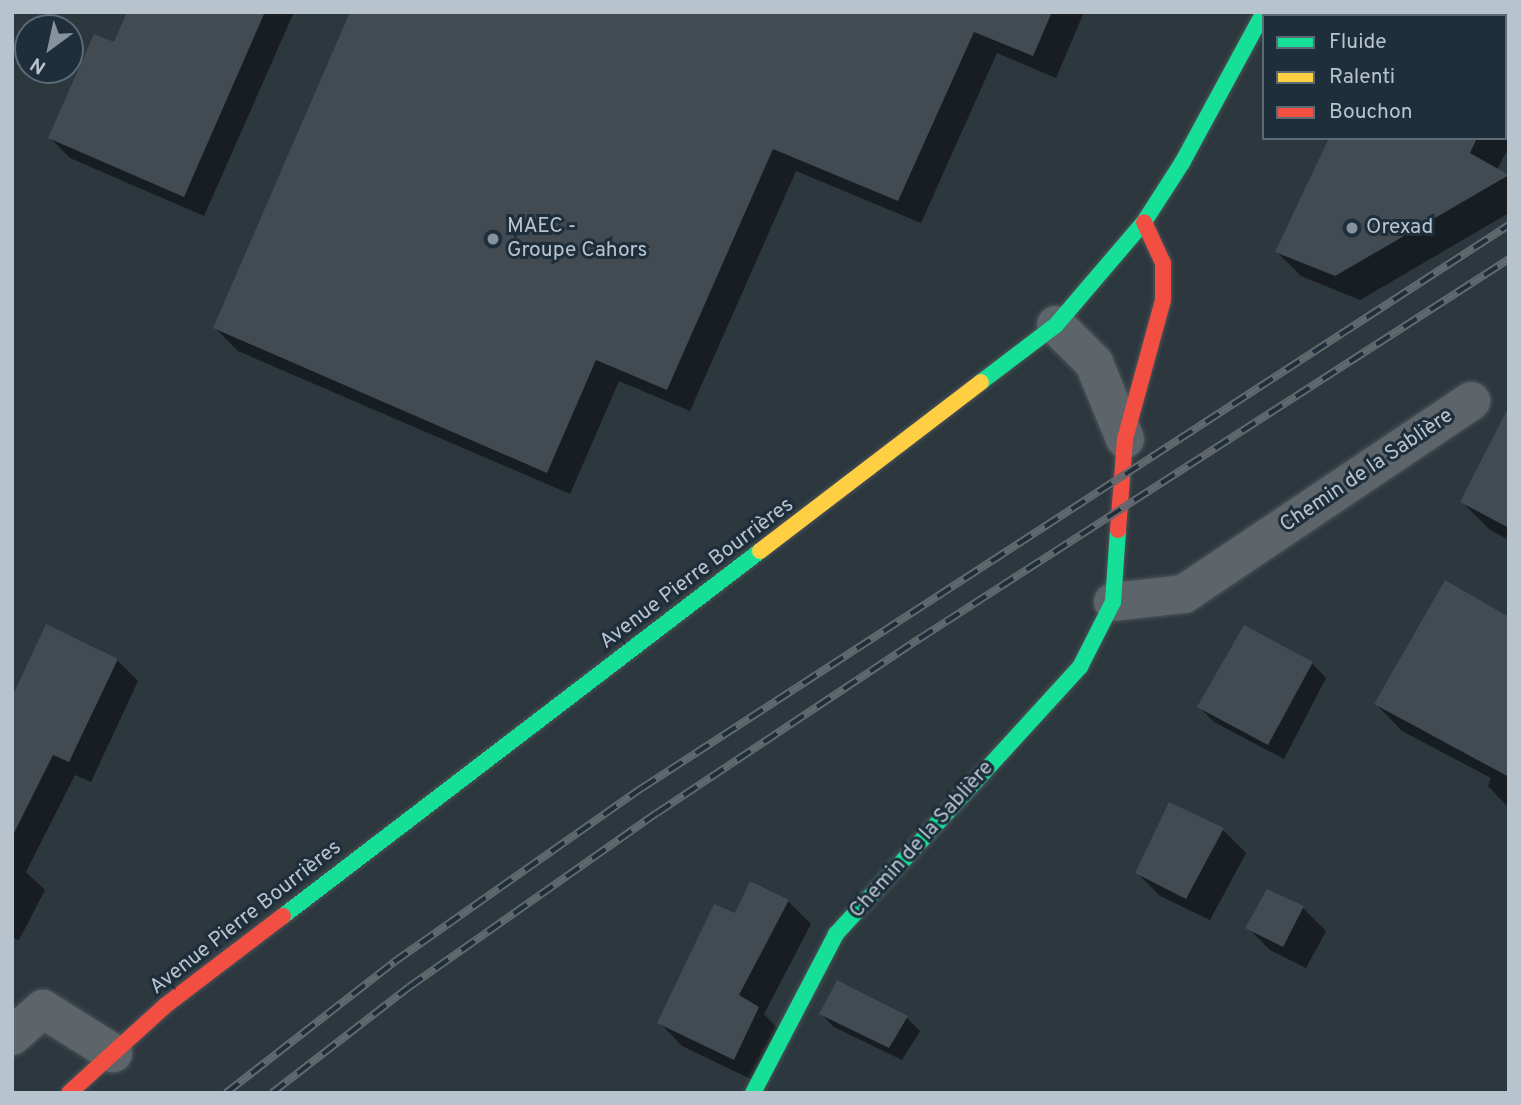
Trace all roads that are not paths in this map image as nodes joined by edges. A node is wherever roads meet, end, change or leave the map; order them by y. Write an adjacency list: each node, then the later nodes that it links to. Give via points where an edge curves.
1 (1262, 16): 2 (main road, Avenue Pierre Bourrières, via 1182,163)
2 (1144, 222): 3 (main road, Avenue Pierre Bourrières); 5 (main road, Chemin de la Sablière, via 1163,263 1163,300)
3 (1056, 325): 5 (street, Chemin de la Sablière, via 1094,363); 8 (main road, Avenue Pierre Bourrières, via 166,1005)
4 (1471, 401): 6 (street, Chemin de la Sablière, via 1184,594)
5 (1125, 439): 6 (main road, Chemin de la Sablière)
6 (1113, 601): 10 (main road, Chemin de la Sablière, via 1080,667 836,934)
7 (12, 1036): 8 (street, via 43,1009)
8 (113, 1053): 9 (main road, Avenue Pierre Bourrières)
9 (69, 1093)
10 (753, 1093)

